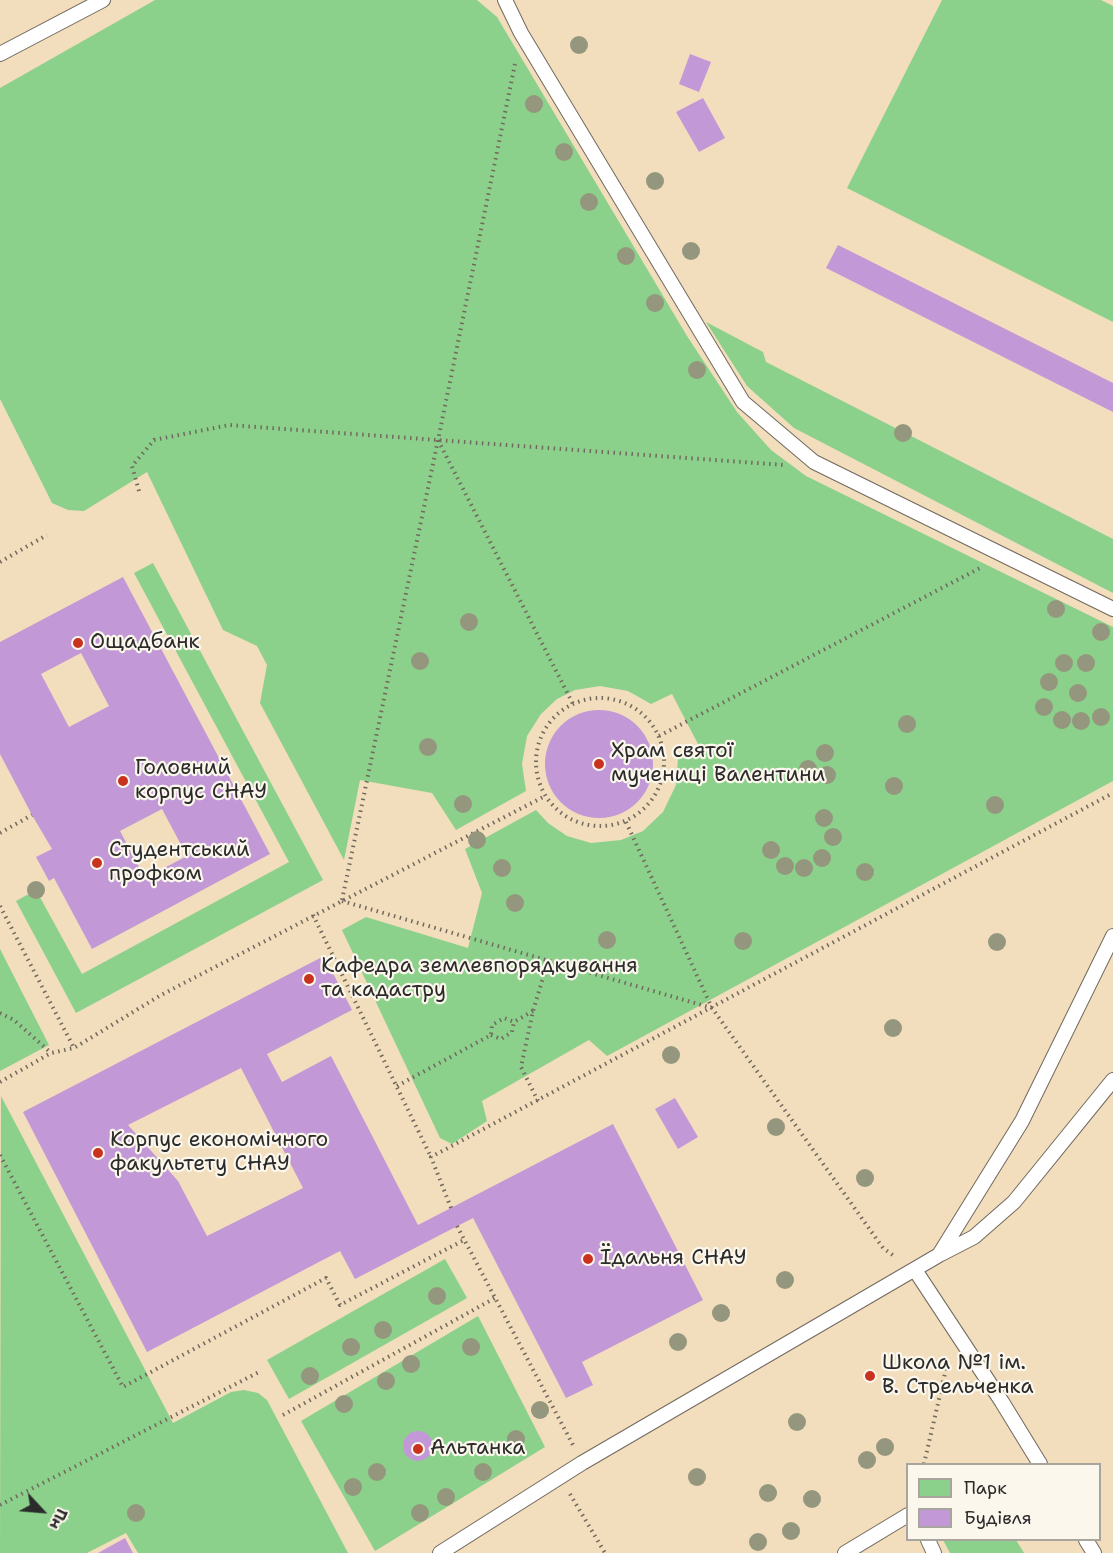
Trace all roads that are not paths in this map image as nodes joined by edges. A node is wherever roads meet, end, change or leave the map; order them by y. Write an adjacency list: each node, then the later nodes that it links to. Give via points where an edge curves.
1 (103, 0): 3 (lane)
2 (505, 0): 4 (lane, via 521,33 743,402 814,462)
3 (0, 54)
4 (1113, 609)
5 (1113, 936): 7 (lane, via 1022,1121)
6 (1113, 1080): 7 (lane, via 1014,1202 974,1237)
7 (939, 1255): 8 (lane)
8 (915, 1270): 9 (lane); 11 (lane, via 582,1463)
9 (1039, 1463)
10 (906, 1516): 12 (lane)
11 (440, 1553)
12 (845, 1553)

